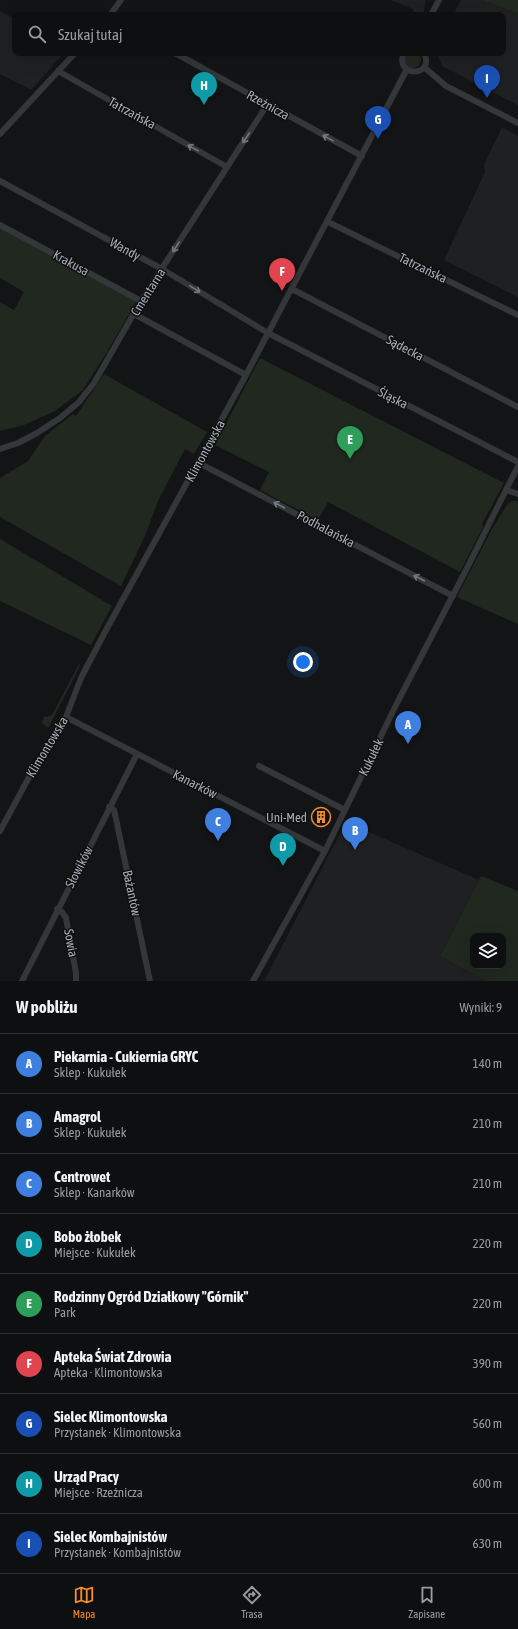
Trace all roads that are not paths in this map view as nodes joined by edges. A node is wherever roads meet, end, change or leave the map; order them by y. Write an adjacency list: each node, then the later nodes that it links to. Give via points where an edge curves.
1 (121, 0): 3 (street)
2 (439, 0): 4 (street)
3 (112, 12)
4 (433, 12)
5 (72, 56): 11 (street)
6 (180, 56): 12 (street, Rzeźnicza)
7 (403, 56): 10 (street, via 402,61)
8 (425, 56): 9 (street)
9 (424, 67): 10 (street, via 416,72); 13 (street, via 446,86)
10 (407, 69): 15 (street, Klimontowska)
11 (58, 71): 14 (street); 16 (street, Tatrzańska, one-way to 11)
12 (267, 105): 15 (street, Rzeźnicza, one-way to 12); 16 (street, Cmentarna, one-way to 16)
13 (518, 123)
14 (0, 134)
15 (362, 156): 18 (street, Klimontowska)
16 (227, 168): 20 (street, Cmentarna, one-way to 20)
17 (0, 181): 20 (street, Wandy)
18 (328, 222): 21 (street, Klimontowska); 24 (street, Tatrzańska)
19 (0, 225): 22 (street, Krakusa)
20 (162, 269): 22 (street, Cmentarna); 25 (street, Wandy, one-way to 25)
21 (292, 289): 25 (street, Klimontowska); 27 (street, Sądecka)
22 (141, 301): 23 (street, Cmentarna)
23 (134, 314): 26 (street); 28 (street, Cmentarna, via 94,383 79,402 37,433 18,443)
24 (518, 315)
25 (268, 333): 26 (street, Klimontowska); 29 (street, Śląska)
26 (246, 374): 30 (street, Klimontowska)
27 (518, 407)
28 (0, 448)
29 (518, 462)
30 (199, 463): 34 (street, Podhalańska, one-way to 30); 35 (street, Klimontowska, via 98,644)
31 (518, 466): 32 (street, Kukułek)
32 (506, 490): 33 (street); 34 (street, Kukułek)
33 (518, 494)
34 (453, 596): 39 (street, Kukułek, via 397,703)
35 (66, 717): 36 (street, Kanarków); 40 (street, Klimontowska, via 34,768)
36 (137, 754): 38 (street, Słowików); 41 (street, Kanarków)
37 (259, 766): 39 (street)
38 (109, 807): 42 (street, Słowików); 45 (street, Bażantów, via 114,810)
39 (346, 810): 41 (street, Kukułek)
40 (0, 831)
41 (325, 850): 46 (street, Kukułek)
42 (57, 909): 43 (street, Słowików); 44 (street, Sowia, via 66,918)
43 (22, 981)
44 (76, 981)
45 (150, 981)
46 (253, 981)

